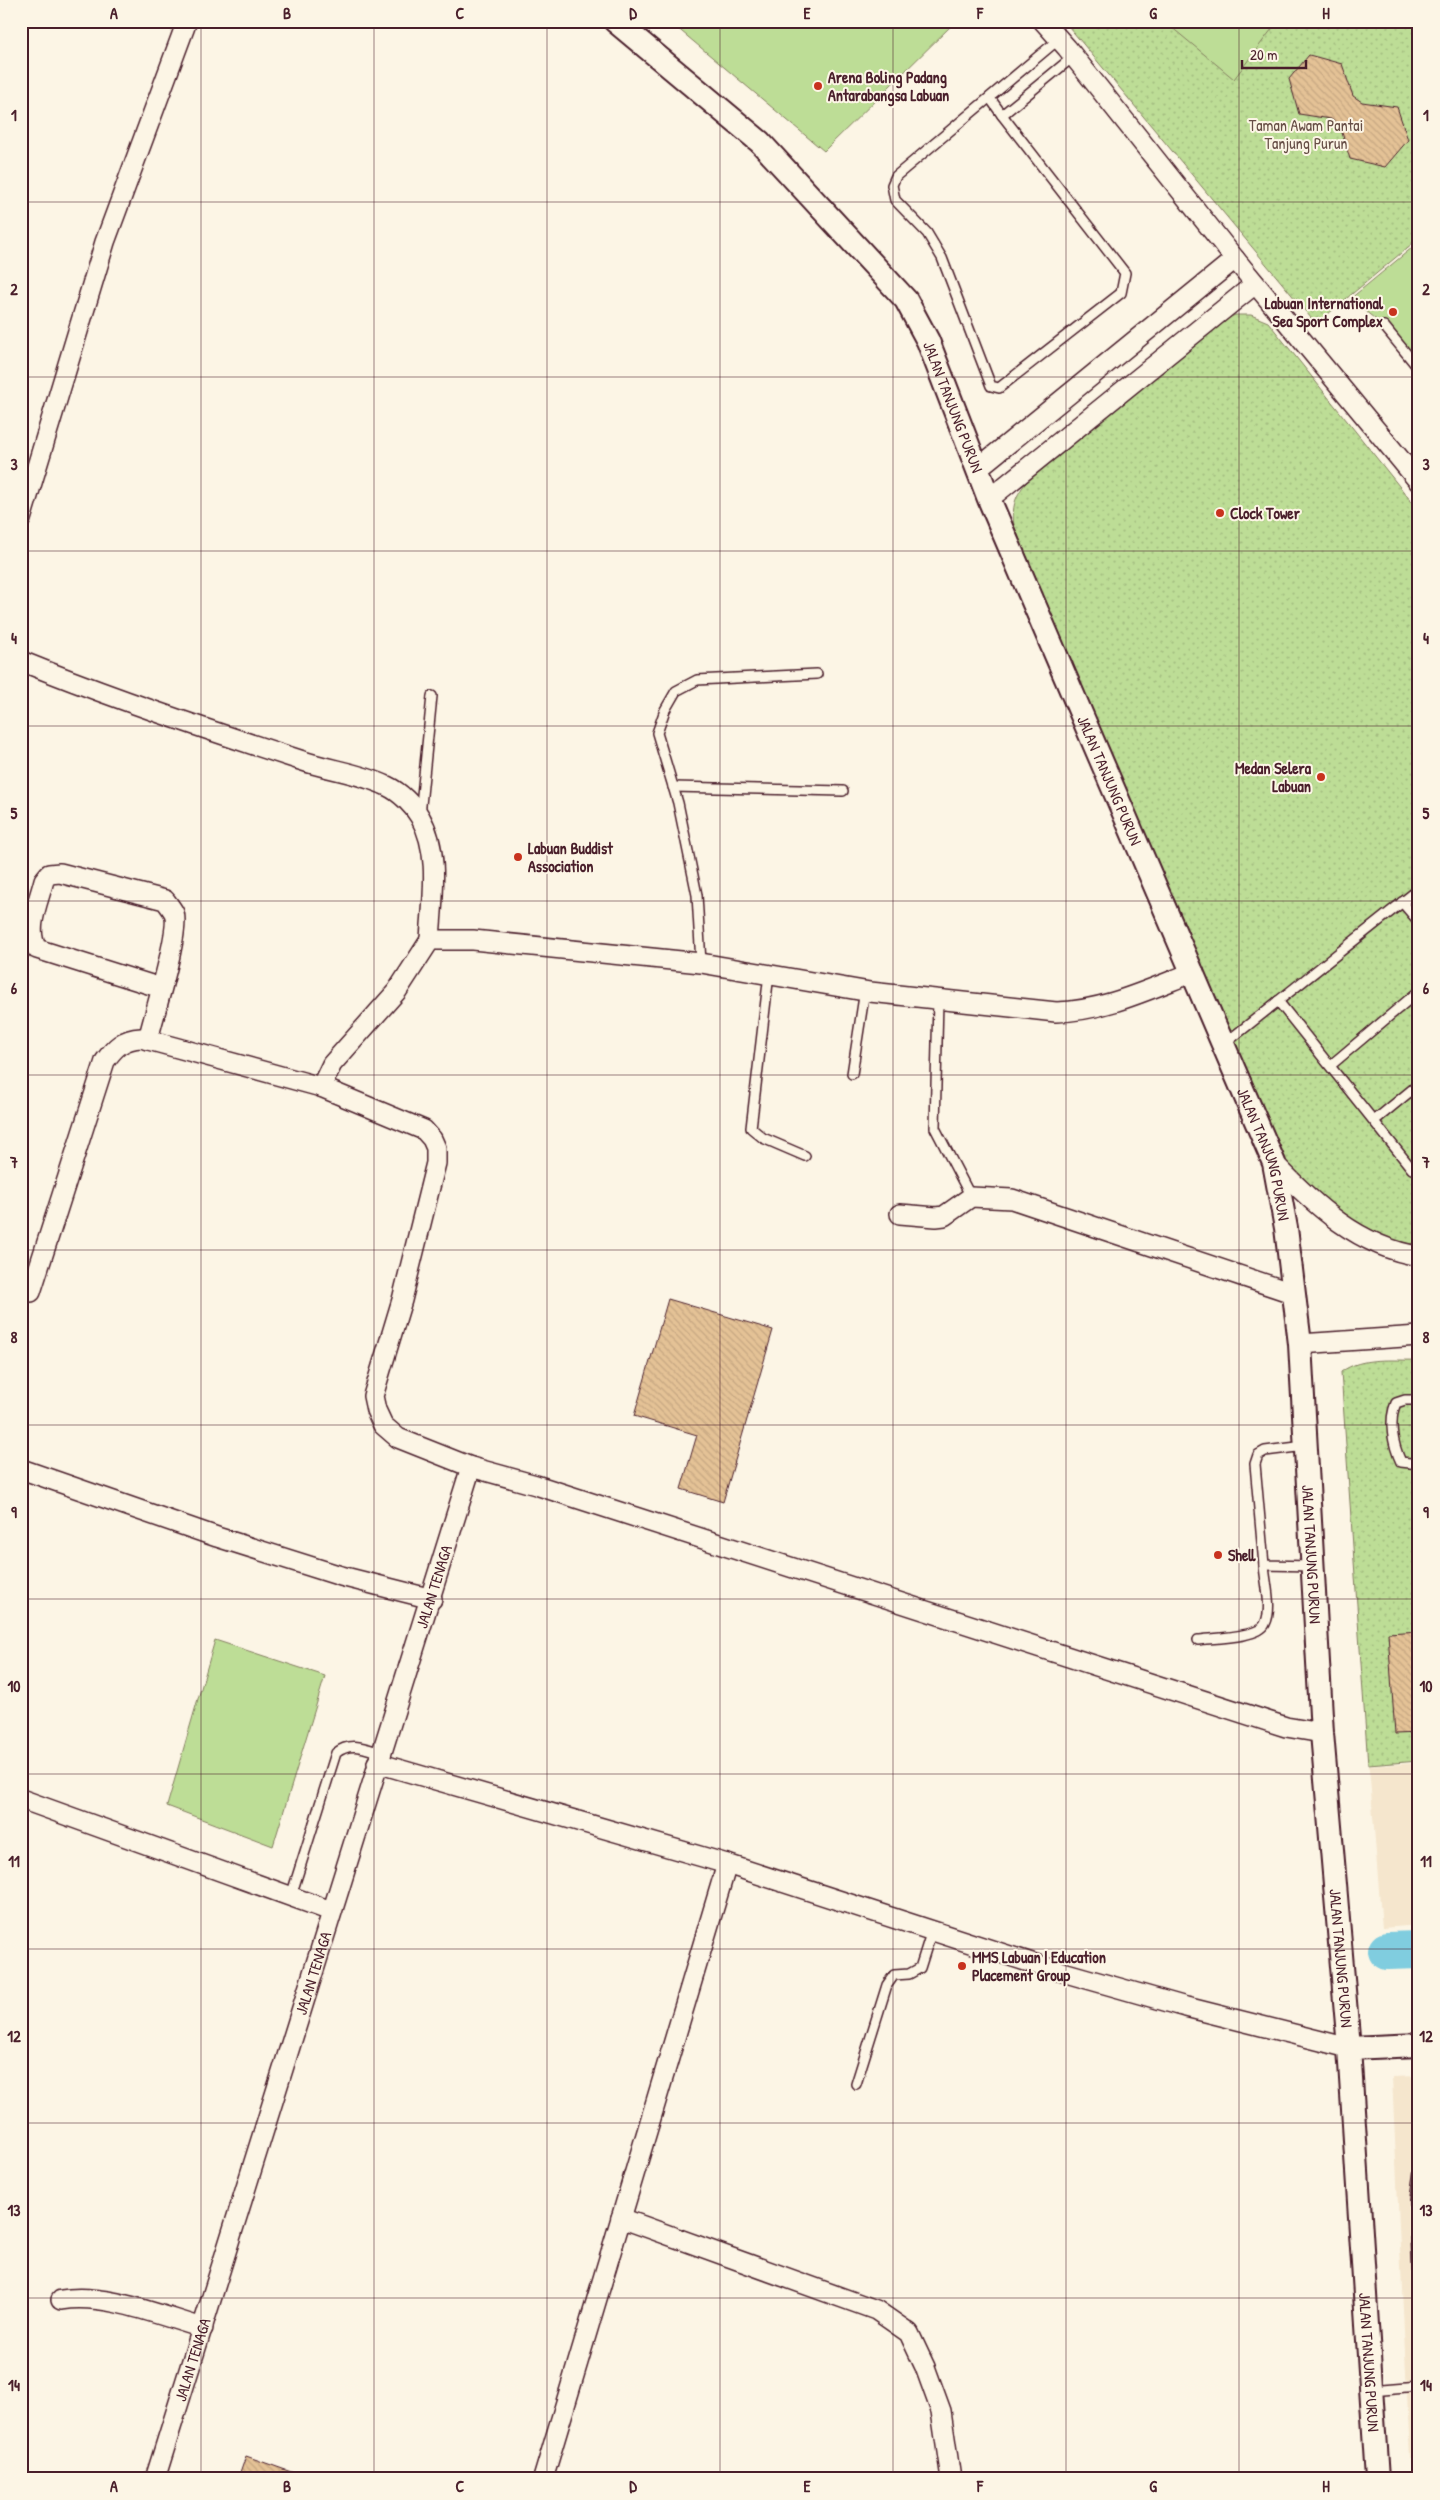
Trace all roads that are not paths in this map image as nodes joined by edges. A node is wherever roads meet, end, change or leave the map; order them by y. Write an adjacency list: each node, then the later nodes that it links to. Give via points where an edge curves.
1 (187, 21): 15 (street, via 105,242)
2 (615, 21): 12 (street, JALAN TANJUNG PURUN, via 760,142 906,300 928,341)
3 (1043, 21): 4 (street)
4 (1059, 40): 5 (street); 6 (lane)
5 (1074, 56): 7 (lane); 8 (street)
6 (990, 98): 7 (lane); 7 (lane, via 896,176 892,185 895,200 927,233 942,258 991,386 999,388 1121,293 1125,273)
7 (1002, 115)
8 (1235, 259): 9 (street); 12 (street)
9 (1254, 284): 13 (street); 14 (street)
10 (1384, 326): 11 (lane)
11 (1419, 369)
12 (977, 469): 14 (street, JALAN TANJUNG PURUN)
13 (1419, 482)
14 (989, 499): 27 (street, JALAN TANJUNG PURUN)
15 (21, 519)
16 (21, 661): 21 (street, via 302,761 369,779 389,787 407,801)
17 (817, 674): 19 (lane, via 696,680 676,691 664,710 658,733)
18 (432, 696): 21 (lane)
19 (673, 786): 20 (lane); 26 (lane, via 697,895)
20 (842, 791)
21 (420, 818): 25 (street, via 434,872)
22 (1419, 889): 23 (lane)
23 (1402, 902): 24 (lane); 33 (lane)
24 (1419, 922)
25 (430, 940): 26 (street, via 473,940); 39 (street, via 397,991 332,1064)
26 (701, 964): 28 (street)
27 (1194, 972): 32 (street, via 1079,1012); 35 (street, JALAN TANJUNG PURUN)
28 (768, 974): 30 (street); 41 (lane, via 751,1128 763,1138)
29 (161, 988): 29 (street, via 176,927 174,913 165,900 60,872 49,874 44,880 32,931 37,949); 34 (street)
30 (865, 990): 32 (street); 37 (lane)
31 (1419, 991): 36 (lane)
32 (938, 1000): 44 (lane, via 935,1128)
33 (1278, 1001): 35 (lane); 36 (lane)
34 (148, 1040): 39 (street); 47 (street, via 128,1038 115,1047 105,1061)
35 (1222, 1045): 42 (street, JALAN TANJUNG PURUN)
36 (1331, 1065): 40 (lane)
37 (852, 1074)
38 (1419, 1084): 40 (lane)
39 (321, 1087): 54 (street, via 424,1130 436,1148 436,1163 416,1246 372,1396 383,1426 398,1438)
40 (1374, 1122): 43 (lane, via 1412,1169)
41 (806, 1156)
42 (1274, 1163): 46 (street, via 1304,1194 1345,1227 1398,1252); 48 (street, JALAN TANJUNG PURUN, via 1286,1228)
43 (1419, 1164)
44 (971, 1197): 45 (street, via 944,1216); 48 (street, via 1012,1199)
45 (900, 1214)
46 (1419, 1256)
47 (31, 1292)
48 (1292, 1293): 50 (street, JALAN TANJUNG PURUN)
49 (1419, 1336): 50 (street)
50 (1300, 1344): 52 (street, JALAN TANJUNG PURUN)
51 (1419, 1400): 53 (lane, via 1396,1403 1392,1413 1394,1448 1400,1462)
52 (1305, 1446): 56 (lane, via 1265,1451 1258,1455 1255,1464); 57 (street, JALAN TANJUNG PURUN)
53 (1419, 1464)
54 (471, 1467): 58 (street, JALAN TENAGA); 60 (street, via 536,1485 1286,1727)
55 (21, 1469): 58 (street, via 341,1576)
56 (1264, 1566): 57 (lane); 59 (lane, via 1268,1610 1265,1625 1256,1633)
57 (1314, 1566): 60 (street, JALAN TANJUNG PURUN)
58 (432, 1599): 61 (street, JALAN TENAGA)
59 (1198, 1640)
60 (1322, 1733): 68 (street, JALAN TANJUNG PURUN)
61 (379, 1758): 63 (street); 64 (lane, via 351,1746 336,1753); 65 (street, JALAN TENAGA)
62 (21, 1799): 64 (street)
63 (727, 1864): 66 (street); 71 (street)
64 (291, 1896): 65 (street)
65 (331, 1911): 74 (street, JALAN TENAGA)
66 (932, 1930): 68 (street, via 1177,2005); 69 (lane, via 920,1968 909,1974 894,1975 887,1985)
67 (1419, 2045): 68 (street)
68 (1349, 2048): 76 (street, JALAN TANJUNG PURUN)
69 (856, 2084)
70 (1419, 2171): 73 (lane, via 1416,2200)
71 (621, 2218): 78 (street); 79 (street, via 876,2310 895,2321 909,2333 941,2411)
72 (61, 2300): 74 (street, via 76,2297 95,2299)
73 (1419, 2310)
74 (203, 2328): 77 (street, JALAN TENAGA)
75 (1419, 2386): 76 (lane)
76 (1371, 2390): 80 (street, JALAN TANJUNG PURUN)
77 (155, 2479)
78 (543, 2479)
79 (951, 2479)
80 (1377, 2479)

